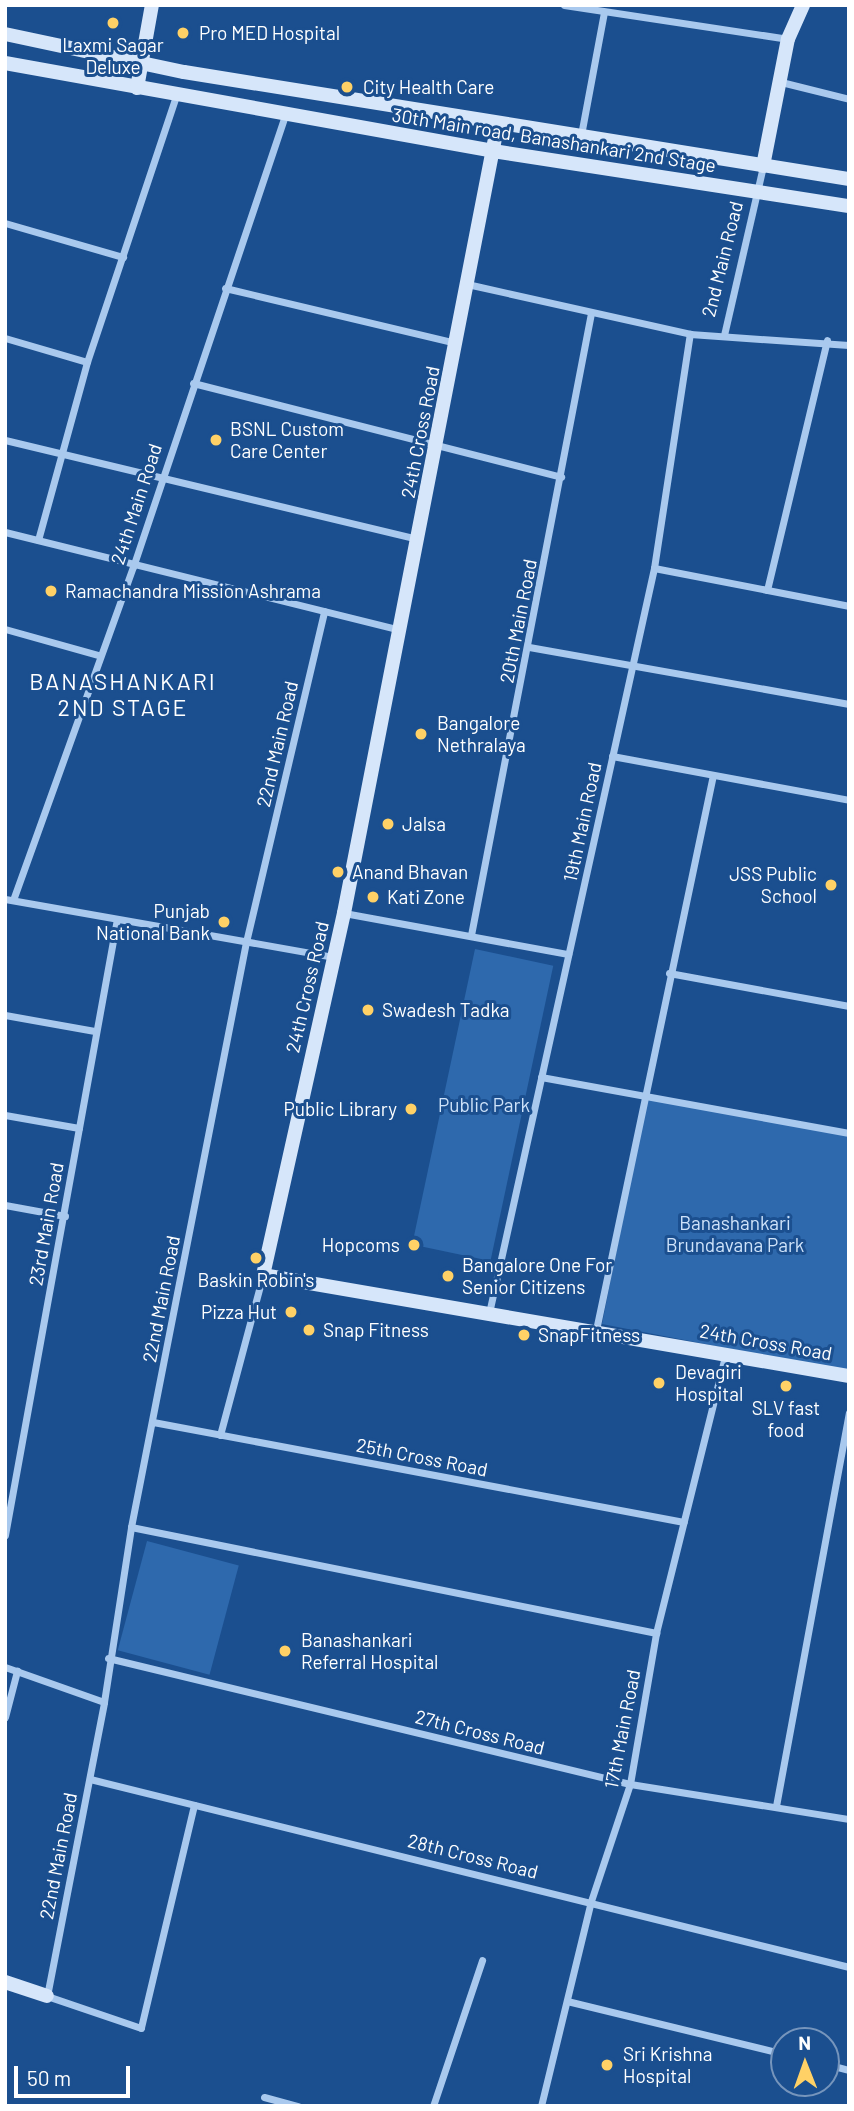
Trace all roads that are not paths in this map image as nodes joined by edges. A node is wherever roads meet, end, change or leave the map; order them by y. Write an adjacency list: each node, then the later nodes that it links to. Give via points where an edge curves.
1 (152, 5): 8 (street)
2 (564, 5): 4 (street)
3 (803, 5): 6 (street)
4 (604, 12): 6 (street); 15 (street)
5 (5, 34): 8 (street, 30th Main road, Banashankari 2nd Stage)
6 (788, 39): 9 (street)
7 (5, 63): 10 (street, 30th Main road, Banashankari 2nd Stage)
8 (142, 64): 10 (street); 14 (street, 30th Main road, Banashankari 2nd Stage)
9 (781, 82): 12 (street); 17 (street)
10 (138, 88): 11 (street, 30th Main road, Banashankari 2nd Stage)
11 (176, 96): 13 (street, 30th Main road, Banashankari 2nd Stage); 22 (street)
12 (849, 99)
13 (285, 116): 16 (street, 30th Main road, Banashankari 2nd Stage); 24 (street, 24th Main Road)
14 (498, 123): 15 (street, 30th Main road, Banashankari 2nd Stage); 16 (street, 24th Cross Road)
15 (581, 136): 17 (street, 30th Main road, Banashankari 2nd Stage)
16 (493, 151): 19 (street, 30th Main road, Banashankari 2nd Stage); 23 (street, 24th Cross Road)
17 (764, 166): 18 (street, 30th Main road, Banashankari 2nd Stage); 19 (street, 2nd Main Road)
18 (849, 179)
19 (758, 192): 20 (street, 30th Main road, Banashankari 2nd Stage); 27 (street, 2nd Main Road)
20 (849, 206)
21 (5, 223): 22 (street)
22 (122, 257): 32 (street)
23 (467, 285): 25 (street); 30 (street, 24th Cross Road)
24 (225, 288): 30 (street); 33 (street, 24th Main Road)
25 (591, 313): 26 (street); 38 (street, 20th Main Road)
26 (691, 334): 27 (street); 43 (street, 19th Main Road)
27 (724, 335): 29 (street)
28 (5, 338): 32 (street)
29 (827, 340): 31 (street); 44 (street)
30 (456, 343): 35 (street, 24th Cross Road)
31 (849, 345)
32 (87, 362): 36 (street)
33 (193, 383): 35 (street); 37 (street, 24th Main Road)
34 (5, 440): 36 (street)
35 (436, 447): 38 (street); 40 (street, 24th Cross Road)
36 (61, 454): 37 (street); 41 (street)
37 (160, 476): 40 (street); 42 (street, 24th Main Road)
38 (561, 477): 49 (street, 20th Main Road)
39 (5, 532): 41 (street)
40 (419, 539): 48 (street, 24th Cross Road)
41 (38, 540): 42 (street)
42 (133, 567): 46 (street); 50 (street, 24th Main Road)
43 (654, 568): 44 (street); 51 (street, 19th Main Road)
44 (767, 590): 45 (street)
45 (849, 606)
46 (324, 611): 48 (street); 60 (street, 22nd Main Road)
47 (5, 629): 50 (street)
48 (401, 631): 57 (street, 24th Cross Road)
49 (529, 647): 51 (street); 59 (street, 20th Main Road)
50 (98, 655): 56 (street, 24th Main Road)
51 (633, 665): 52 (street); 53 (street, 19th Main Road)
52 (849, 704)
53 (612, 756): 54 (street); 61 (street, 19th Main Road)
54 (713, 775): 55 (street); 63 (street)
55 (849, 800)
56 (9, 900): 58 (street)
57 (344, 913): 59 (street); 62 (street, 24th Cross Road)
58 (117, 919): 60 (street); 66 (street, 23rd Main Road)
59 (471, 935): 61 (street)
60 (246, 942): 62 (street); 80 (street, 22nd Main Road)
61 (568, 954): 67 (street, 19th Main Road)
62 (333, 957): 74 (street, 24th Cross Road)
63 (669, 972): 64 (street); 68 (street)
64 (849, 1006)
65 (5, 1015): 66 (street)
66 (95, 1031): 70 (street, 23rd Main Road)
67 (541, 1077): 68 (street); 75 (street, 19th Main Road)
68 (646, 1096): 71 (street); 76 (street)
69 (5, 1115): 70 (street)
70 (79, 1128): 73 (street, 23rd Main Road)
71 (849, 1133)
72 (5, 1205): 73 (street)
73 (65, 1216): 84 (street, 23rd Main Road)
74 (262, 1275): 75 (street, 24th Cross Road); 81 (street)
75 (489, 1314): 76 (street, 24th Cross Road)
76 (596, 1330): 77 (street, 24th Cross Road)
77 (725, 1356): 78 (street, 24th Cross Road); 82 (street, 17th Main Road)
78 (849, 1376)
79 (849, 1413): 94 (street)
80 (153, 1422): 81 (street, 25th Cross Road); 83 (street, 22nd Main Road)
81 (220, 1435): 82 (street, 25th Cross Road)
82 (684, 1522): 85 (street, 17th Main Road)
83 (131, 1527): 85 (street); 86 (street, 22nd Main Road)
84 (5, 1535)
85 (656, 1633): 92 (street, 17th Main Road)
86 (108, 1658): 89 (street, 22nd Main Road); 92 (street, 27th Cross Road)
87 (5, 1667): 88 (street)
88 (17, 1671): 89 (street); 90 (street)
89 (104, 1702): 91 (street, 22nd Main Road)
90 (5, 1717)
91 (90, 1779): 93 (street, 28th Cross Road); 100 (street, 22nd Main Road)
92 (630, 1784): 94 (street, 27th Cross Road); 96 (street, 17th Main Road)
93 (194, 1804): 96 (street, 28th Cross Road); 100 (street, via 141,2028)
94 (776, 1806): 95 (street, 27th Cross Road)
95 (849, 1819)
96 (591, 1901): 98 (street, 28th Cross Road); 101 (street, 17th Main Road)
97 (482, 1960): 105 (street)
98 (849, 1967)
99 (5, 1982): 100 (street)
100 (47, 1996)
101 (566, 2001): 102 (street); 106 (street, 17th Main Road)
102 (770, 2051)
103 (264, 2097): 104 (street)
104 (298, 2106)
105 (433, 2106)
106 (541, 2106)

